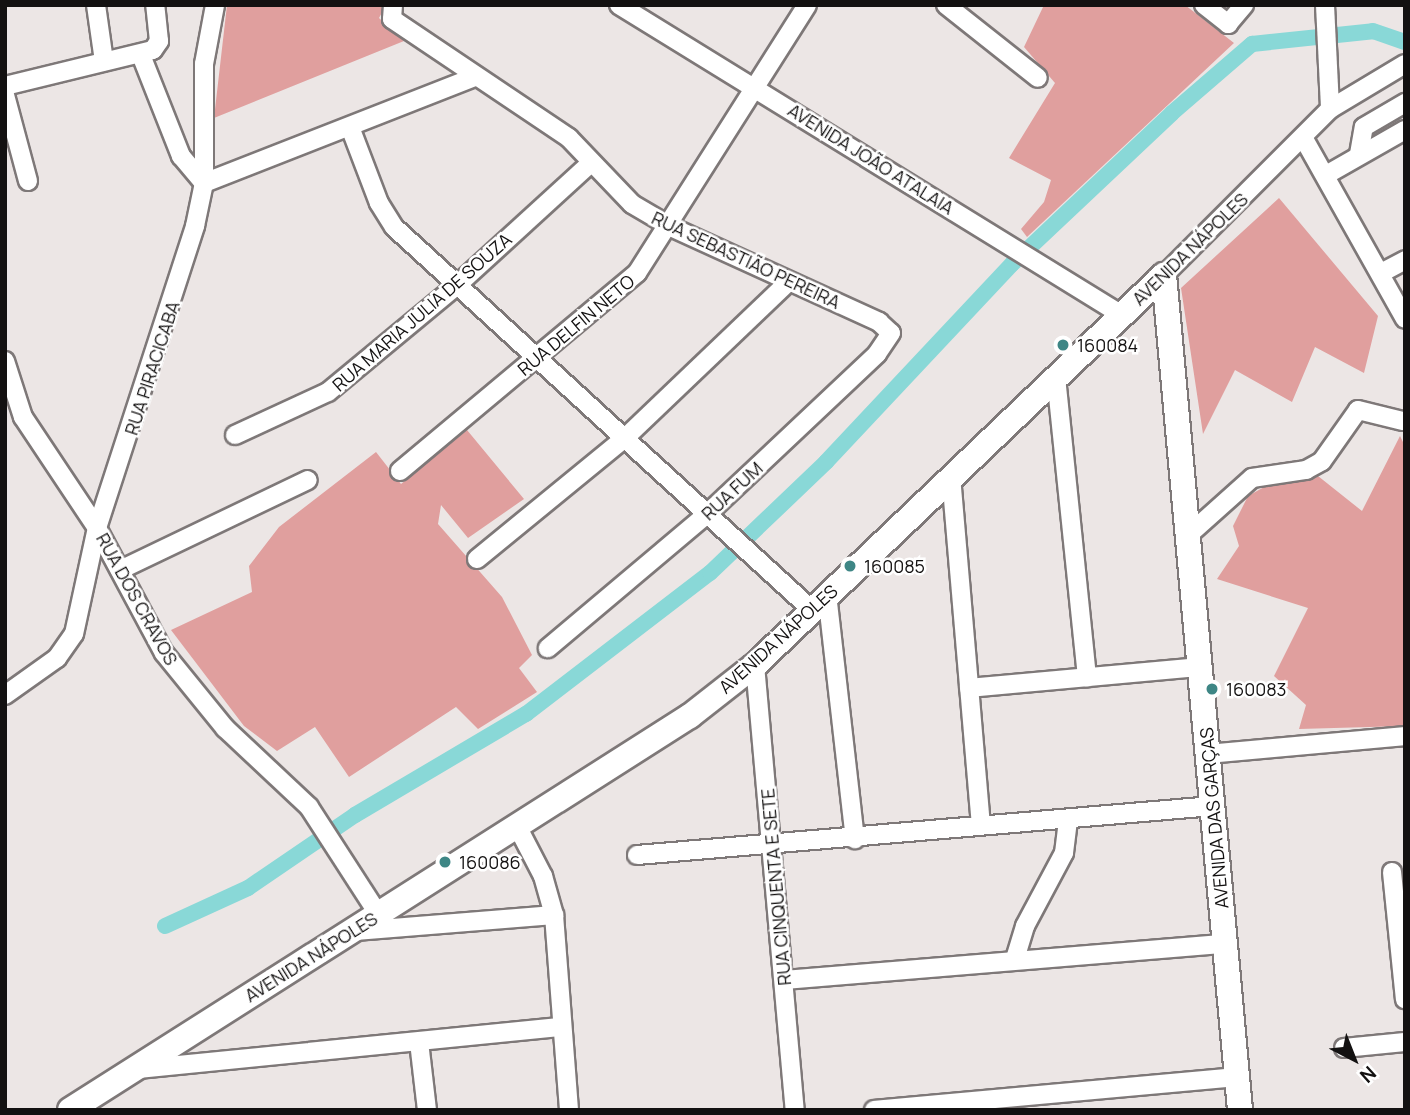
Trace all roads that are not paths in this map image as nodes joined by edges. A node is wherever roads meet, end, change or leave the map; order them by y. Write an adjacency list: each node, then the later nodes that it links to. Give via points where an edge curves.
1 (96, 5): 12 (street)
2 (155, 5): 11 (street, via 159,41)
3 (215, 5): 28 (street, RUA PIRACICABA, via 204,64)
4 (619, 5): 17 (street, AVENIDA JOÃO ATALAIA)
5 (807, 5): 17 (street, RUA DELFIN NETO)
6 (946, 5): 15 (street)
7 (1204, 5): 8 (street, via 1228,24)
8 (1244, 5)
9 (392, 8): 14 (street, RUA SEBASTIÃO PEREIRA, via 393,19)
10 (1329, 8): 20 (street)
11 (147, 52): 12 (street); 28 (street, via 181,156)
12 (104, 61): 16 (street)
13 (1405, 64): 20 (street, AVENIDA NÁPOLES)
14 (475, 77): 21 (street); 25 (street, RUA SEBASTIÃO PEREIRA, via 533,110)
15 (1038, 78)
16 (5, 86)
17 (755, 87): 29 (street, RUA DELFIN NETO); 35 (street, AVENIDA JOÃO ATALAIA)
18 (5, 95): 27 (street)
19 (1405, 103): 24 (street, via 1364,127)
20 (1330, 109): 23 (street, AVENIDA NÁPOLES)
21 (350, 127): 28 (street); 34 (street, via 384,215)
22 (1405, 130): 24 (street)
23 (1304, 139): 26 (street); 32 (street, AVENIDA NÁPOLES)
24 (1359, 154): 26 (street)
25 (592, 163): 29 (street, RUA SEBASTIÃO PEREIRA, via 615,191); 34 (street, RUA MARIA JULIA DE SOUZA)
26 (1326, 175): 31 (street)
27 (28, 181)
28 (204, 183): 50 (street, RUA PIRACICABA, via 157,356)
29 (671, 228): 33 (street, RUA SEBASTIÃO PEREIRA); 38 (street, RUA DELFIN NETO, via 637,273)
30 (1405, 260): 31 (street)
31 (1381, 273): 36 (street)
32 (1164, 275): 35 (main road, AVENIDA NÁPOLES); 51 (main road, AVENIDA DAS GARÇAS)
33 (787, 283): 37 (street, RUA SEBASTIÃO PEREIRA); 45 (street)
34 (455, 287): 38 (street); 44 (street, RUA MARIA JULIA DE SOUZA, via 328,392)
35 (1122, 315): 40 (main road, AVENIDA NÁPOLES)
36 (1405, 319)
37 (879, 322): 49 (street, RUA FUM, via 891,333 877,354)
38 (537, 359): 45 (street); 46 (street, RUA DELFIN NETO)
39 (5, 360): 42 (street, RUA DOS CRAVOS)
40 (1056, 377): 47 (main road, AVENIDA NÁPOLES); 58 (street)
41 (5, 409): 42 (street)
42 (23, 416): 50 (street, RUA DOS CRAVOS)
43 (1404, 419): 51 (street, via 1358,410 1322,461 1306,470 1252,478)
44 (235, 435)
45 (626, 437): 49 (street); 52 (street)
46 (400, 471)
47 (951, 476): 54 (main road, AVENIDA NÁPOLES); 59 (street)
48 (308, 480): 53 (street)
49 (706, 515): 54 (street, via 739,545); 55 (street, RUA FUM)
50 (97, 528): 53 (street, RUA DOS CRAVOS); 60 (street, RUA PIRACICABA, via 68,646)
51 (1185, 538): 57 (main road, AVENIDA DAS GARÇAS)
52 (477, 559)
53 (120, 570): 71 (street, RUA DOS CRAVOS, via 177,672 328,835)
54 (820, 602): 56 (main road, AVENIDA NÁPOLES); 67 (street)
55 (548, 648)
56 (755, 664): 65 (main road, AVENIDA NÁPOLES, via 690,716); 68 (street, RUA CINQUENTA E SETE)
57 (1199, 667): 58 (street); 62 (main road, AVENIDA DAS GARÇAS)
58 (1087, 677): 59 (street)
59 (969, 688): 66 (street)
60 (5, 695)
61 (1405, 736): 62 (street)
62 (1208, 754): 63 (main road, AVENIDA DAS GARÇAS)
63 (1213, 806): 64 (street); 74 (main road, AVENIDA DAS GARÇAS)
64 (1068, 819): 66 (street); 75 (street, via 1061,862 1025,926)
65 (516, 824): 71 (main road, AVENIDA NÁPOLES); 72 (street, via 543,876)
66 (981, 825): 67 (street)
67 (855, 839): 68 (street)
68 (773, 846): 69 (street); 76 (street, RUA CINQUENTA E SETE)
69 (637, 855)
70 (1392, 872): 77 (street)
71 (379, 915): 73 (main road, AVENIDA NÁPOLES)
72 (554, 915): 73 (street); 78 (street)
73 (352, 931): 82 (main road, AVENIDA NÁPOLES)
74 (1225, 944): 75 (street); 83 (main road, AVENIDA DAS GARÇAS)
75 (1015, 959): 76 (street)
76 (784, 979): 88 (street, RUA CINQUENTA E SETE)
77 (1405, 999)
78 (562, 1027): 79 (street); 87 (street)
79 (419, 1042): 82 (street); 86 (street)
80 (1405, 1042): 81 (street)
81 (1344, 1048)
82 (132, 1069): 85 (main road, AVENIDA NÁPOLES)
83 (1237, 1077): 84 (street); 90 (main road, AVENIDA DAS GARÇAS)
84 (1013, 1103): 89 (street)
85 (70, 1110)
86 (427, 1110)
87 (569, 1110)
88 (795, 1110)
89 (874, 1110)
90 (1240, 1110)

